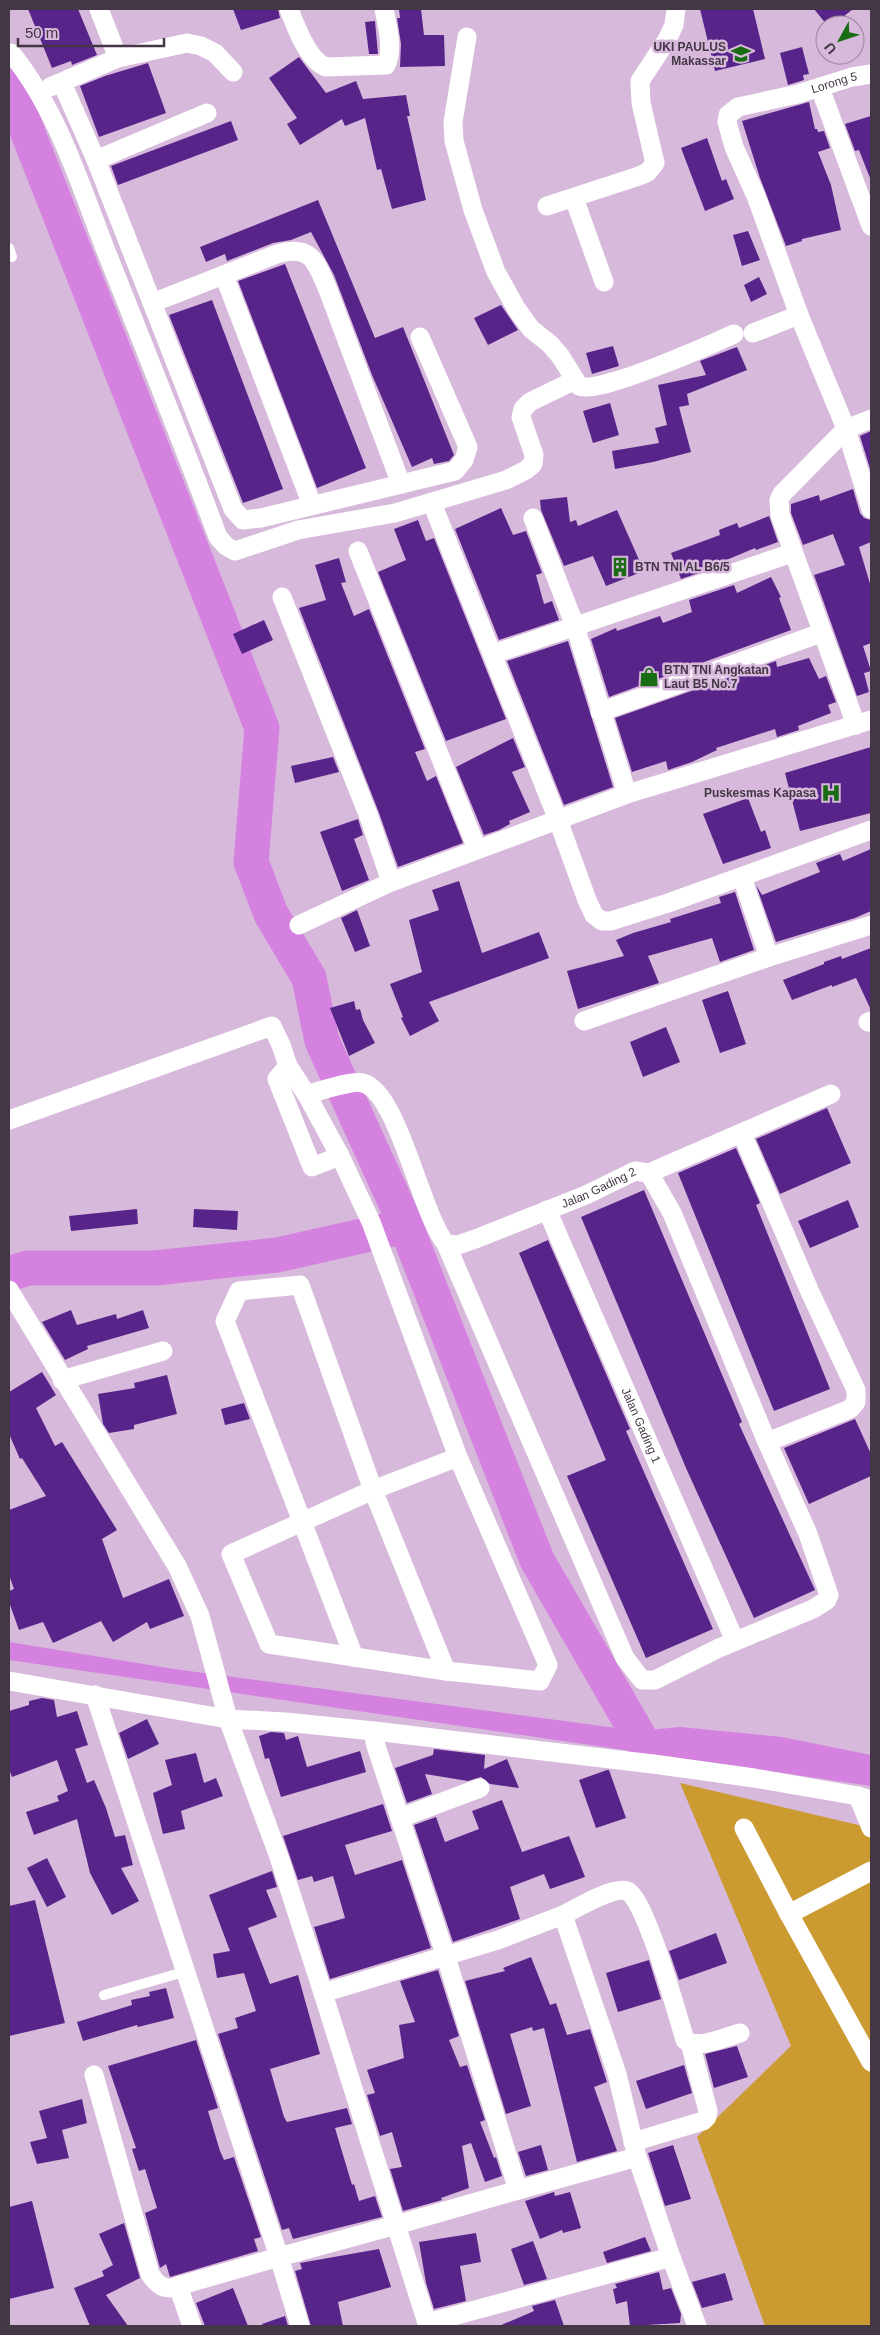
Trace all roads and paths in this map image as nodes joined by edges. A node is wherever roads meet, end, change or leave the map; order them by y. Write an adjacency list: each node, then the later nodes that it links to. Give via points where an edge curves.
1 (99, 9): 7 (street)
2 (289, 9): 3 (street, via 308,49 326,67 386,65 389,44)
3 (384, 9)
4 (676, 9): 15 (street, via 668,40 640,81 641,103 654,166 648,172)
5 (467, 37): 23 (street, via 453,122 454,142 473,210 496,272 516,308 530,329 550,344)
6 (9, 52): 12 (street)
7 (118, 58): 8 (street, via 187,43 215,53); 10 (street)
8 (233, 72)
9 (871, 74): 11 (street, Lorong 5)
10 (62, 83): 12 (street); 14 (street)
11 (820, 88): 17 (street); 21 (street, Lorong 5, via 738,107 728,115 727,122)
12 (38, 92): 23 (street, via 72,164 218,537 235,551 298,530 395,514 506,480 526,470 534,455 521,417 523,409 530,402)
13 (207, 113): 14 (street)
14 (96, 160): 20 (street)
15 (574, 198): 16 (street); 19 (street)
16 (547, 206)
17 (871, 226)
18 (224, 275): 20 (street); 26 (street, via 292,250 308,254 318,266 328,290); 27 (street)
19 (604, 282)
20 (152, 303): 27 (street, via 233,509 243,520)
21 (799, 316): 23 (street, via 601,386 584,389); 25 (street)
22 (420, 337): 26 (street, via 468,447 464,460 455,471)
23 (575, 380)
24 (871, 419): 25 (street)
25 (846, 429): 28 (street); 32 (street, via 781,496 779,512)
26 (401, 484): 27 (street)
27 (312, 505)
28 (871, 509)
29 (436, 513): 36 (street)
30 (533, 518): 34 (street)
31 (358, 551): 42 (street)
32 (792, 553): 34 (street); 35 (street)
33 (282, 596): 44 (street, via 369,817)
34 (575, 626): 36 (street); 37 (street)
35 (821, 633): 37 (street); 38 (street)
36 (493, 654): 40 (street)
37 (600, 712): 39 (street)
38 (863, 723): 39 (street)
39 (627, 794): 40 (street)
40 (558, 820): 42 (street); 43 (street, via 587,900 594,915 602,921 611,921)
41 (871, 830): 43 (street)
42 (477, 849): 44 (street)
43 (742, 877): 47 (street)
44 (391, 882): 45 (street)
45 (299, 925)
46 (871, 926): 47 (street)
47 (769, 957): 48 (street)
48 (584, 1021)
49 (288, 1066): 50 (street); 52 (street, via 272,1026); 54 (street, via 277,1079 312,1168)
50 (315, 1092): 54 (street); 57 (street, via 362,1082 374,1089 384,1102 416,1172 431,1220)
51 (831, 1094): 53 (street, Jalan Gading 2)
52 (9, 1120)
53 (742, 1134): 55 (street, Jalan Gading 2); 61 (street, via 856,1390 856,1402 850,1409)
54 (340, 1156): 62 (street, via 383,1251)
55 (649, 1174): 56 (street, Jalan Gading 2, via 636,1171); 61 (street, via 672,1212)
56 (547, 1210): 57 (street, Jalan Gading 2, via 458,1245); 65 (street, Jalan Gading 1)
57 (446, 1244): 65 (street, via 625,1658 634,1672 642,1680 654,1680)
58 (9, 1290): 60 (street)
59 (163, 1351): 60 (street)
60 (62, 1380): 70 (street, via 178,1566 200,1616)
61 (767, 1442): 65 (street, via 808,1534 829,1595 813,1610)
62 (458, 1458): 63 (street); 67 (street, via 548,1666 540,1681)
63 (373, 1490): 64 (street); 64 (street, via 300,1285 238,1291 225,1321); 67 (street)
64 (302, 1522): 66 (street); 66 (street, via 231,1554 269,1644)
65 (735, 1641)
66 (354, 1657): 67 (street)
67 (446, 1671)
68 (9, 1681): 69 (street)
69 (96, 1695): 70 (street); 81 (street)
70 (228, 1719): 71 (street); 82 (street, via 279,1857)
71 (374, 1732): 73 (street, via 672,1766); 74 (street)
72 (480, 1788): 74 (street)
73 (865, 1798): 76 (street)
74 (400, 1818): 80 (street)
75 (744, 1828): 78 (street)
76 (871, 1828)
77 (871, 1871): 78 (street)
78 (789, 1914): 86 (street)
79 (563, 1915): 80 (street); 85 (street, via 614,1891 626,1890 634,1895 645,1916); 88 (street, via 617,2074)
80 (446, 1957): 82 (street); 89 (street)
81 (187, 1971): 83 (lane); 92 (street)
82 (323, 1993): 90 (street)
83 (104, 1995)
84 (740, 2033): 85 (street)
85 (690, 2044): 88 (street, via 707,2117)
86 (871, 2062)
87 (94, 2075): 93 (street, via 150,2274 156,2284 164,2288)
88 (635, 2149): 89 (street); 91 (street)
89 (518, 2190): 90 (street)
90 (396, 2225): 92 (street); 94 (street)
91 (671, 2256): 94 (street); 97 (street)
92 (279, 2257): 93 (street); 96 (street)
93 (178, 2286): 95 (street)
94 (428, 2325)
95 (192, 2326)
96 (300, 2326)
97 (697, 2326)

